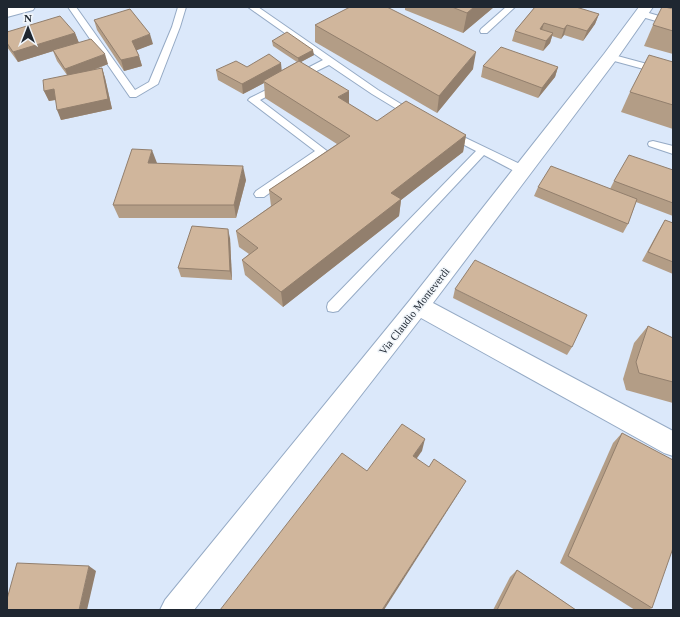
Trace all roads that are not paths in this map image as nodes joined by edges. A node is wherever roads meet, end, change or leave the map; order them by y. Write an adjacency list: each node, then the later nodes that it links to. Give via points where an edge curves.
1 (28, 7): 7 (street)
2 (72, 7): 3 (lane, via 133,95 153,84)
3 (182, 7)
4 (252, 7): 11 (lane)
5 (511, 7): 9 (lane)
6 (644, 11): 8 (lane); 10 (street, Via Claudio Monteverdi)
7 (7, 12)
8 (673, 23)
9 (484, 31)
10 (610, 57): 12 (lane); 18 (street, Via Claudio Monteverdi)
11 (329, 60): 13 (lane, via 375,92); 19 (lane, via 253,100 322,151)
12 (673, 74)
13 (422, 119)
14 (436, 126): 16 (lane)
15 (653, 144): 17 (lane)
16 (483, 150): 18 (lane); 21 (lane)
17 (673, 150)
18 (522, 170): 20 (street, Via Claudio Monteverdi)
19 (260, 194)
20 (418, 306): 22 (street); 23 (street, Via Claudio Monteverdi)
21 (333, 307)
22 (673, 444)
23 (174, 610)

